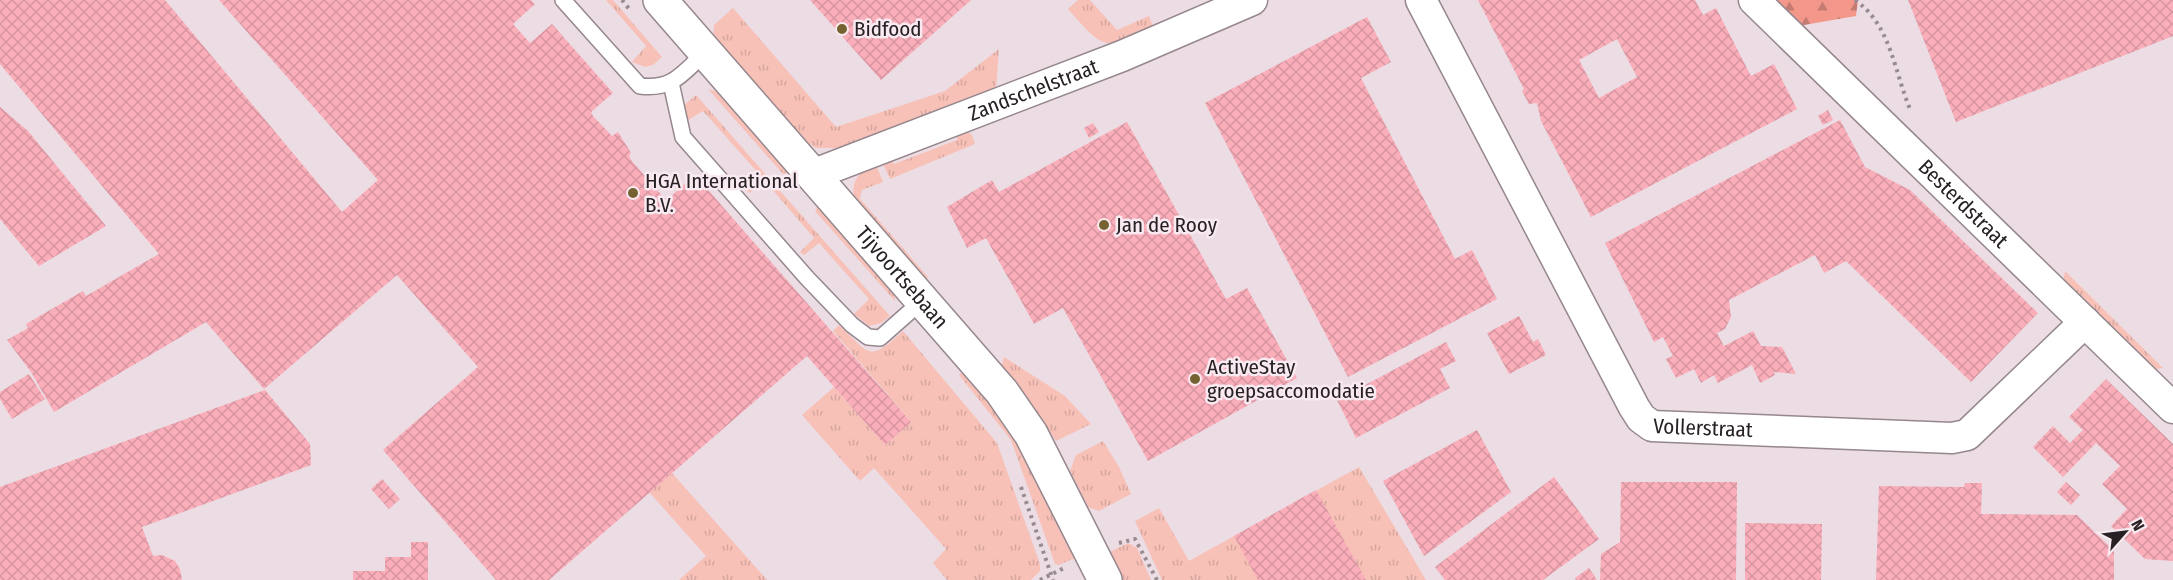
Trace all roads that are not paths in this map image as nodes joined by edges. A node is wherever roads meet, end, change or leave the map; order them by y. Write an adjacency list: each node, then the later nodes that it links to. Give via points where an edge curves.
1 (563, 0): 7 (lane, via 640,86 658,88)
2 (1252, 0): 8 (street, Zandschelstraat, via 1122,56)
3 (1420, 0): 10 (street, Vollerstraat, via 1634,407 1652,426 1952,438 1967,435)
4 (1754, 0): 10 (street, Besterdstraat)
5 (648, 8): 6 (street, Tijvoortsebaan)
6 (706, 52): 7 (lane); 8 (street, Tijvoortsebaan)
7 (671, 83): 9 (lane, via 683,137 852,325 868,337 880,338)
8 (813, 175): 9 (street, Tijvoortsebaan)
9 (922, 300): 12 (street, Tijvoortsebaan, via 1002,392 1031,435)
10 (2085, 322): 11 (street, Besterdstraat)
11 (2173, 408)
12 (1105, 580)

